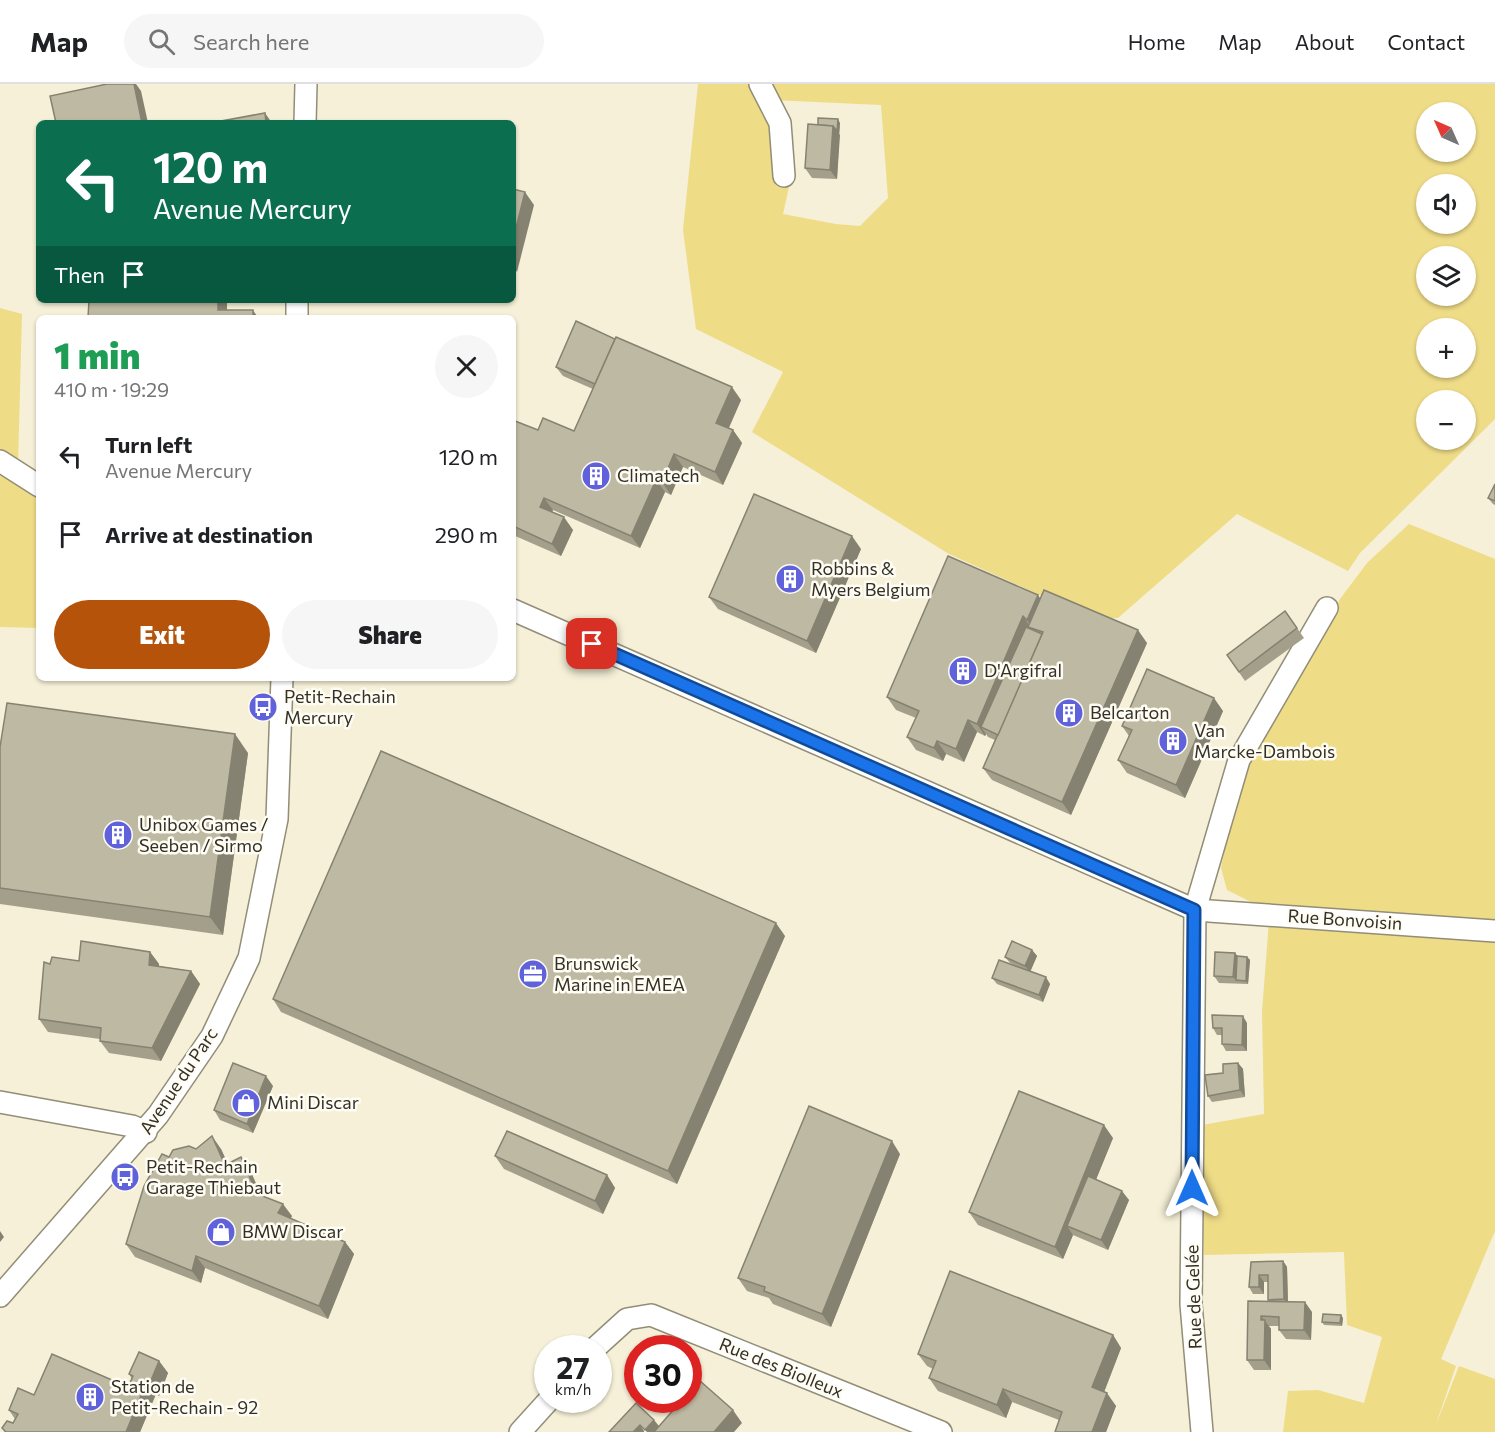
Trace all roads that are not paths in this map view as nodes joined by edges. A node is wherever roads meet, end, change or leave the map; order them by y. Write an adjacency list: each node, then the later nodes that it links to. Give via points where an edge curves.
1 (306, 84): 3 (street)
2 (760, 84): 4 (street, via 780,123)
3 (305, 120)
4 (784, 176)
5 (0, 461): 6 (street)
6 (36, 484)
7 (1328, 608): 10 (street, Rue de Gelée, via 1239,760)
8 (516, 611): 10 (street, Rue Bonvoisin)
9 (282, 681): 13 (street, Avenue du Parc, via 277,819 249,958 212,1036)
10 (1194, 910): 11 (street, Rue Bonvoisin); 19 (street, Rue de Gelée, via 1191,1304)
11 (1495, 931)
12 (0, 1102): 13 (street, via 132,1126)
13 (146, 1132): 14 (street, Avenue du Parc)
14 (0, 1296)
15 (609, 1335): 18 (street, Rue des Biolleux, via 627,1319 651,1315)
16 (537, 1413): 17 (street)
17 (520, 1432)
18 (942, 1432)
19 (1202, 1432)

